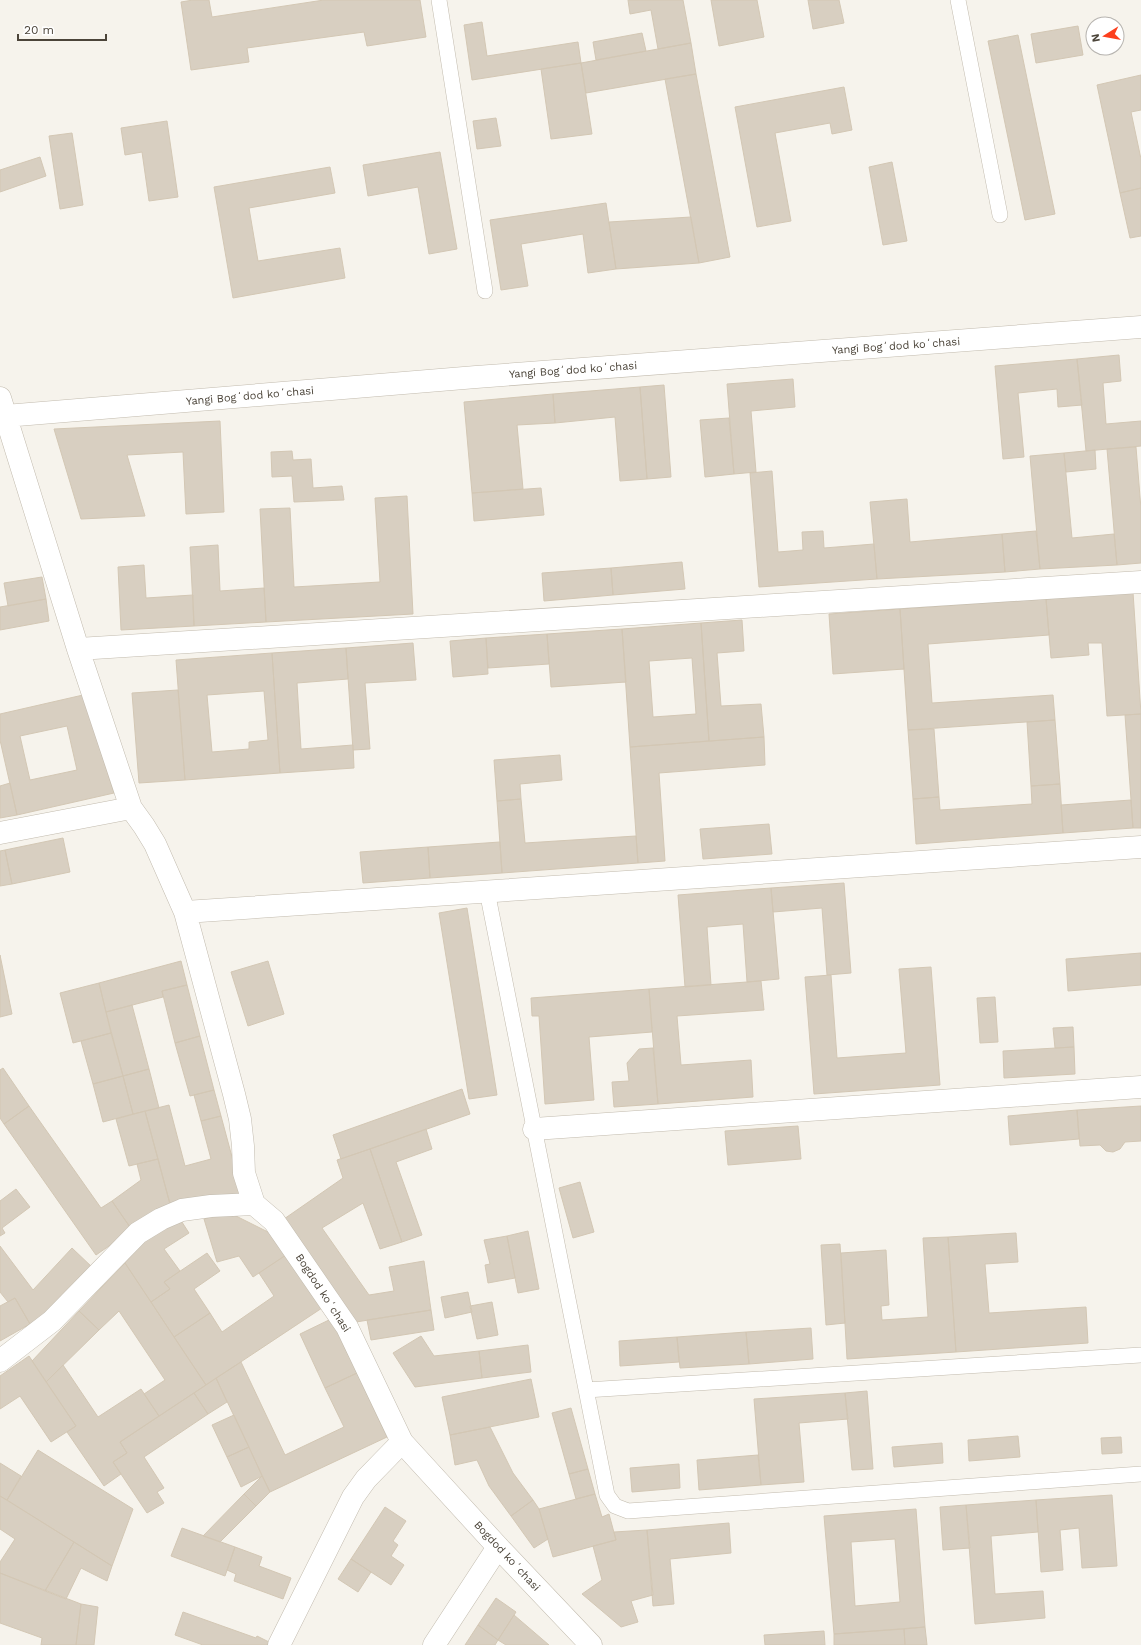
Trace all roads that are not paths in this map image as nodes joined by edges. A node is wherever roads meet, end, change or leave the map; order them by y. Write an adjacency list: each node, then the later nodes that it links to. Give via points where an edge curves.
1 (438, 0): 4 (lane)
2 (958, 0): 3 (lane)
3 (1000, 215)
4 (485, 292)
5 (1141, 327): 6 (street, Yangi Bogʻdod koʻchasi, via 461,379)
6 (2, 407): 8 (street)
7 (1141, 582): 8 (street)
8 (78, 648): 9 (street)
9 (131, 808): 10 (street); 13 (street, via 155,844)
10 (0, 833)
11 (1141, 847): 12 (street)
12 (486, 891): 13 (street); 15 (lane)
13 (185, 912): 16 (street, via 240,1119 244,1173)
14 (1141, 1087): 15 (street)
15 (534, 1129): 19 (lane)
16 (254, 1204): 18 (street, via 182,1210 161,1218 138,1233 52,1321); 20 (street, Bogdod koʻchasi, via 274,1220 347,1327)
17 (1141, 1355): 19 (lane)
18 (0, 1361)
19 (586, 1390): 21 (lane, via 607,1495 615,1506 628,1511)
20 (402, 1442): 22 (street, Bogdod koʻchasi); 23 (street, via 366,1478 353,1497)
21 (1141, 1474)
22 (498, 1547): 24 (street); 25 (street, Bogdod koʻchasi)
23 (279, 1645)
24 (434, 1645)
25 (592, 1645)

